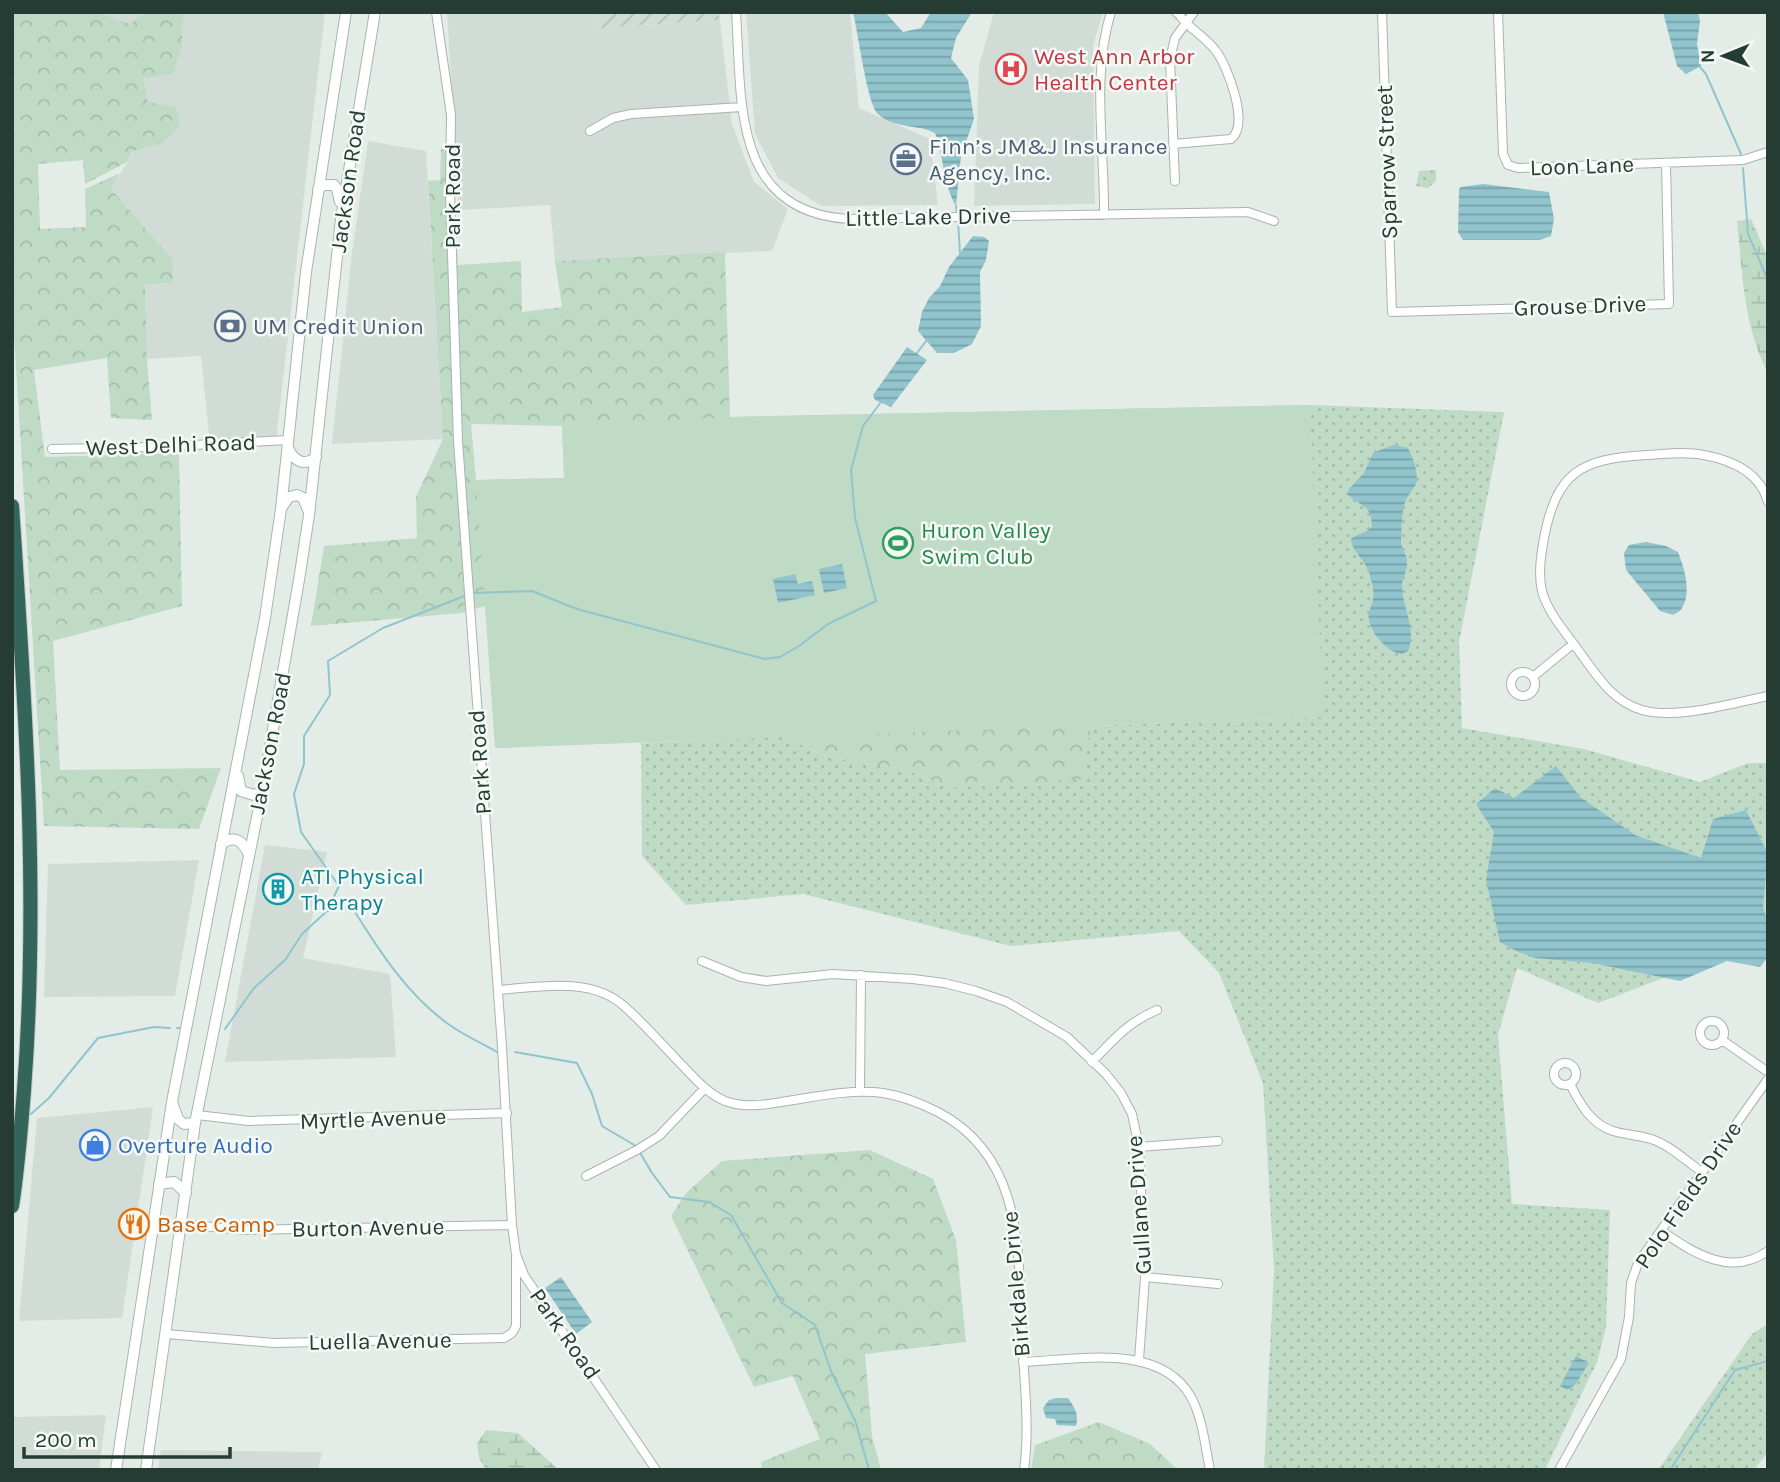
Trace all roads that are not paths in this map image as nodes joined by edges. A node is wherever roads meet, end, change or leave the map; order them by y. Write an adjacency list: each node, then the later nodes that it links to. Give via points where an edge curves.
1 (346, 12): 17 (main road, Jackson Road)
2 (373, 12): 19 (main road, Jackson Road)
3 (436, 12): 38 (street, Park Road, via 451,115 458,441)
4 (736, 12): 11 (street, Little Lake Drive)
5 (1111, 12): 18 (street, via 1101,75)
6 (1176, 12): 10 (street)
7 (1194, 12): 10 (street)
8 (1382, 12): 21 (street, Sparrow Street)
9 (1498, 12): 15 (street, Loon Lane, via 1503,154 1508,165)
10 (1186, 23): 13 (street, via 1175,38 1170,59); 13 (street, via 1217,53 1236,101 1239,126 1235,136 1226,140)
11 (742, 107): 12 (street, via 631,114); 18 (street, Little Lake Drive, via 761,173 808,213 849,219)
12 (590, 131)
13 (1173, 145): 16 (street)
14 (1768, 152): 15 (street, Loon Lane, via 1743,159)
15 (1666, 163): 21 (street, Grouse Drive, via 1669,304)
16 (1175, 181)
17 (318, 190): 19 (main road, via 330,184 337,189); 22 (main road, Jackson Road)
18 (1104, 215): 20 (street, Little Lake Drive, via 1248,212)
19 (341, 219): 24 (main road, Jackson Road)
20 (1274, 221)
21 (1392, 312)
22 (288, 444): 23 (street, West Delhi Road); 24 (main road, via 295,460 303,463); 27 (main road, Jackson Road)
23 (52, 449)
24 (316, 457): 28 (main road, Jackson Road)
25 (1768, 502): 29 (street, via 1743,468 1727,459 1697,454 1615,457 1578,471 1552,504 1540,573 1550,609)
26 (12, 506): 56 (highway, via 26,710 31,878 29,1008)
27 (281, 509): 28 (main road, via 289,497 297,495 303,498); 32 (main road, Jackson Road)
28 (309, 515): 33 (main road, Jackson Road)
29 (1573, 644): 30 (street); 31 (street, via 1613,694 1642,710 1682,711)
30 (1534, 676)
31 (1768, 696)
32 (237, 766): 33 (main road, via 242,792); 34 (main road, Jackson Road)
33 (262, 792): 35 (main road, Jackson Road)
34 (221, 844): 35 (main road, via 237,839); 47 (main road, Jackson Road)
35 (248, 853): 49 (main road, Jackson Road)
36 (702, 961): 37 (street, Gullane Drive, via 741,977 766,981)
37 (861, 975): 41 (street, Gullane Drive, via 944,984 1007,1002 1067,1037); 46 (street)
38 (498, 990): 45 (street, Birkdale Drive, via 571,986 607,995 624,1005); 48 (street, Park Road)
39 (1157, 1010): 41 (street, via 1126,1028)
40 (1722, 1040): 42 (street)
41 (1092, 1062): 51 (street, Gullane Drive, via 1121,1093 1132,1114)
42 (1768, 1072)
43 (1768, 1079): 52 (street, Polo Fields Drive)
44 (1570, 1084): 52 (street, via 1595,1122 1611,1131 1653,1140)
45 (705, 1088): 46 (street, Birkdale Drive, via 725,1101 746,1106); 53 (street, via 659,1136)
46 (860, 1091): 66 (street, Birkdale Drive, via 909,1098 949,1118 985,1152 1003,1182 1016,1230)
47 (172, 1102): 49 (main road, via 184,1124); 54 (main road, Jackson Road)
48 (506, 1114): 49 (street, Myrtle Avenue); 58 (street, Park Road)
49 (196, 1119): 55 (main road, Jackson Road)
50 (1218, 1141): 51 (street)
51 (1139, 1147): 62 (street, Gullane Drive)
52 (1702, 1172): 59 (street, Polo Fields Drive)
53 (586, 1176)
54 (159, 1184): 55 (main road, via 174,1182); 67 (main road, Jackson Road)
55 (186, 1193): 57 (main road, Jackson Road)
56 (12, 1206)
57 (182, 1224): 58 (street, Burton Avenue, via 243,1230); 64 (main road, Jackson Road)
58 (512, 1225): 61 (street, Park Road)
59 (1661, 1231): 60 (street, via 1712,1260 1746,1261); 72 (street, Polo Fields Drive, via 1638,1263 1631,1283 1621,1359)
60 (1768, 1251)
61 (516, 1254): 64 (street, Luella Avenue, via 516,1325 504,1338 274,1343); 69 (street, Park Road, via 524,1275)
62 (1145, 1277): 63 (street); 65 (street, Gullane Drive)
63 (1218, 1284)
64 (166, 1334): 68 (main road, Jackson Road)
65 (1139, 1360): 66 (street); 71 (street, via 1165,1370 1192,1398)
66 (1023, 1362): 70 (street, Birkdale Drive)
67 (116, 1470)
68 (146, 1470)
69 (656, 1470)
70 (1024, 1470)
71 (1210, 1470)
72 (1559, 1470)

